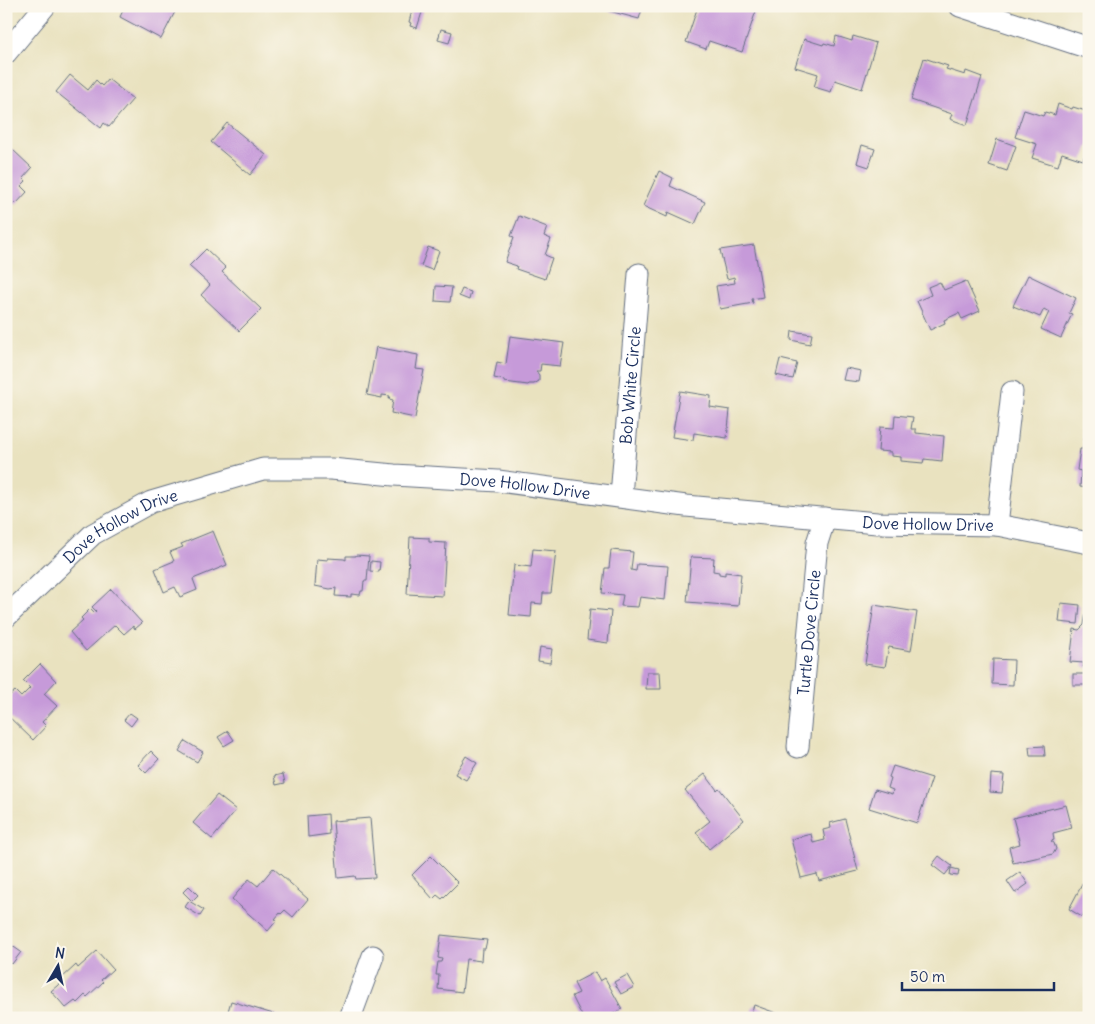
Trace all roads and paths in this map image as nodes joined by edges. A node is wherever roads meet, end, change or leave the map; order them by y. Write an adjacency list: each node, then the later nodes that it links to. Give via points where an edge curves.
1 (45, 6): 4 (street)
2 (960, 6): 3 (street)
3 (1089, 48)
4 (6, 53)
5 (639, 274): 7 (street, Bob White Circle)
6 (1012, 392): 9 (street)
7 (621, 496): 8 (street, Dove Hollow Drive, via 686,506); 11 (street, Dove Hollow Drive, via 498,481 331,469 263,468 150,502 93,534)
8 (825, 518): 9 (street, Dove Hollow Drive); 12 (street, Turtle Dove Circle, via 817,542)
9 (997, 525): 10 (street, Dove Hollow Drive)
10 (1089, 543)
11 (6, 617)
12 (798, 747)
13 (373, 956): 14 (street)
14 (350, 1018)

